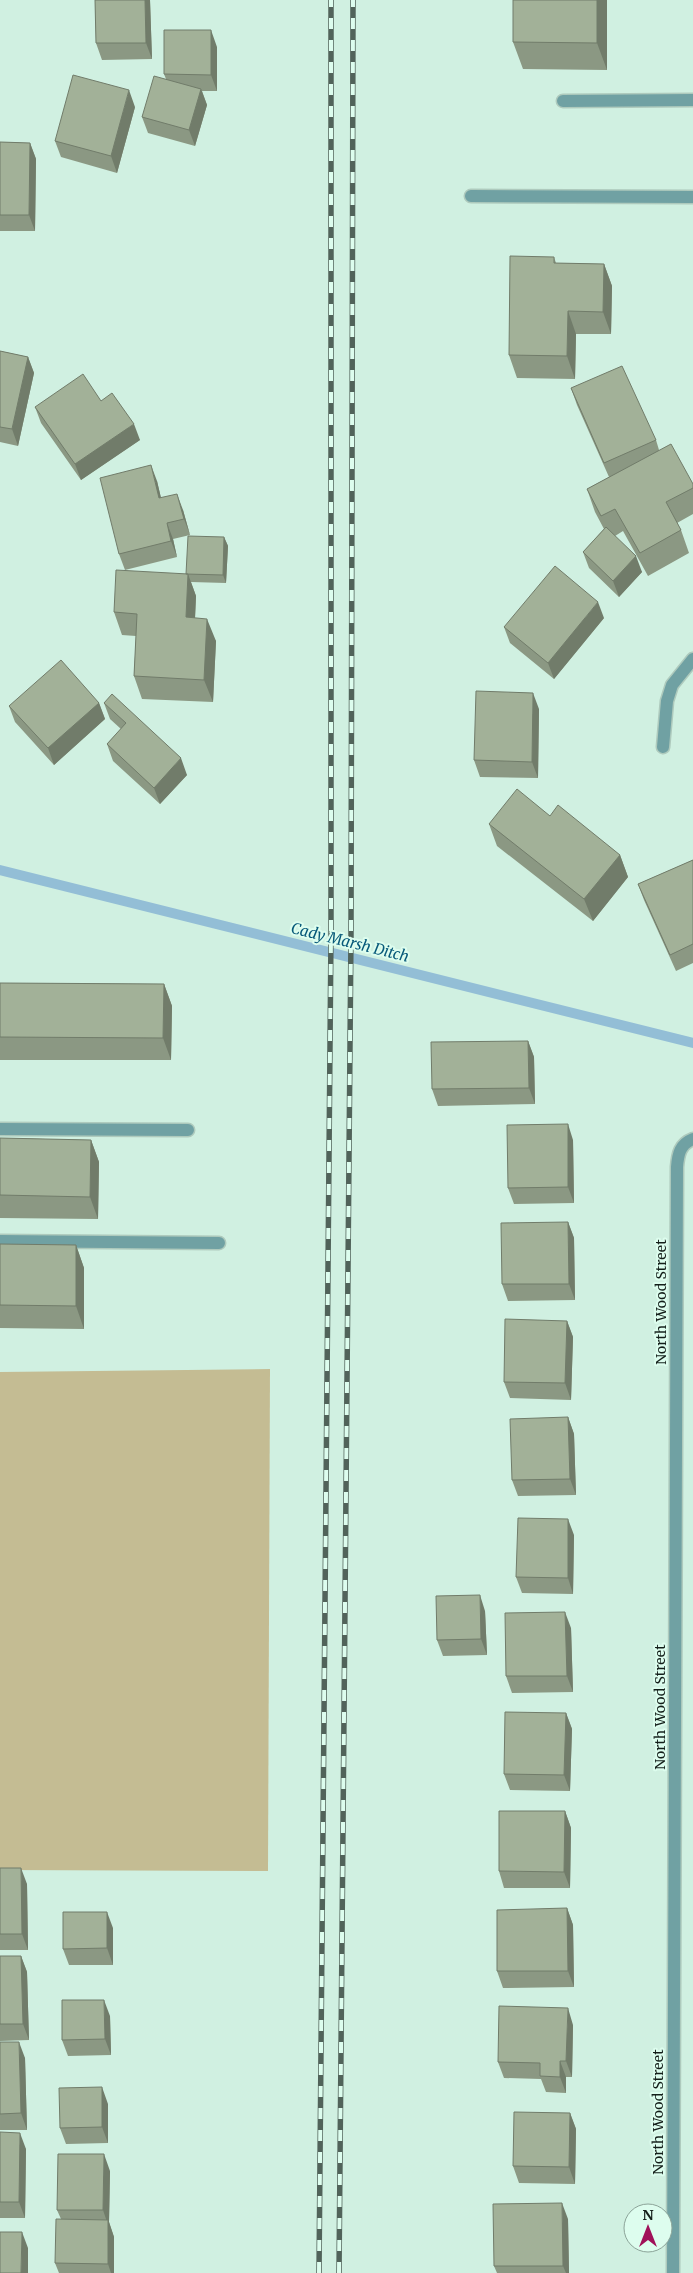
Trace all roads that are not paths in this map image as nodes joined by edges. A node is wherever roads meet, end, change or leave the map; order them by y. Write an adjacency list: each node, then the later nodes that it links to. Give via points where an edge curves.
1 (693, 100): 2 (street)
2 (563, 101)
3 (471, 196): 4 (street)
4 (693, 197)
5 (693, 659): 6 (street, via 672,685 667,701)
6 (663, 747)
7 (0, 1129): 8 (street)
8 (188, 1130)
9 (689, 1141): 12 (street, North Wood Street, via 678,1153 676,1167)
10 (0, 1241): 11 (street)
11 (219, 1244)
12 (673, 2273)

